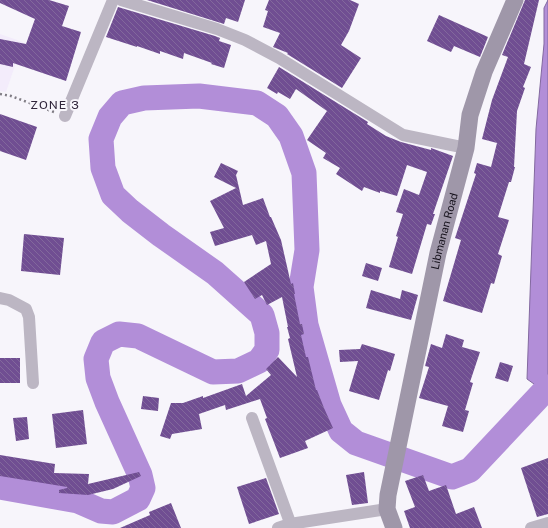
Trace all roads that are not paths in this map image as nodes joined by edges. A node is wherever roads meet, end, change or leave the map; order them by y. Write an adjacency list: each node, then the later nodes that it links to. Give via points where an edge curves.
1 (114, 0): 4 (street)
2 (121, 0): 5 (street, via 245,40 279,58 403,135)
3 (515, 0): 5 (main road, Libmanan Road, via 484,72 470,115)
4 (65, 116)
5 (466, 148): 9 (main road, Libmanan Road, via 438,253 401,427)
6 (0, 298): 7 (street, via 26,309 29,317)
7 (33, 383)
8 (252, 418): 11 (street)
9 (387, 509): 11 (street); 12 (main road)
10 (548, 523): 13 (street)
11 (287, 527)
12 (394, 528)
13 (531, 528)

